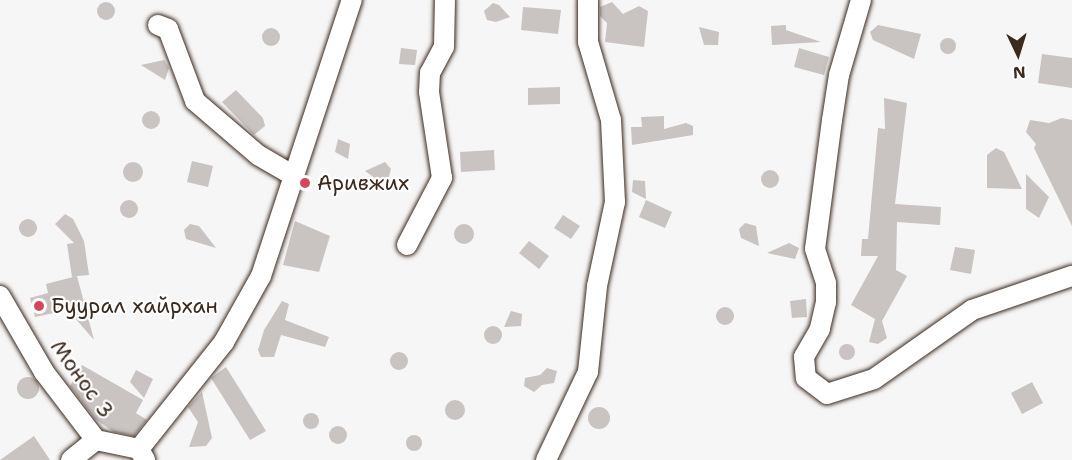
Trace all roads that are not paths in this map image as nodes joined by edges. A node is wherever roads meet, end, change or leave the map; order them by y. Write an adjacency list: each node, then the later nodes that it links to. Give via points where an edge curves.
1 (352, 0): 6 (street)
2 (445, 0): 7 (street, via 444,47 430,73 429,92 442,178)
3 (588, 0): 13 (street, via 588,42 610,120 615,202 597,286 588,372)
4 (861, 0): 8 (street, via 839,75 832,120 815,249 826,283 826,302 820,329 804,357 806,378 827,394 874,379 972,310)
5 (158, 26): 6 (street, via 168,28 195,101 258,155)
6 (294, 176): 11 (street, via 261,276 224,342)
7 (407, 245)
8 (1072, 276)
9 (0, 297): 10 (street, Монос 3, via 44,372)
10 (96, 440): 11 (street, Монос 3); 12 (street)
11 (142, 454)
12 (71, 460)
13 (546, 460)

